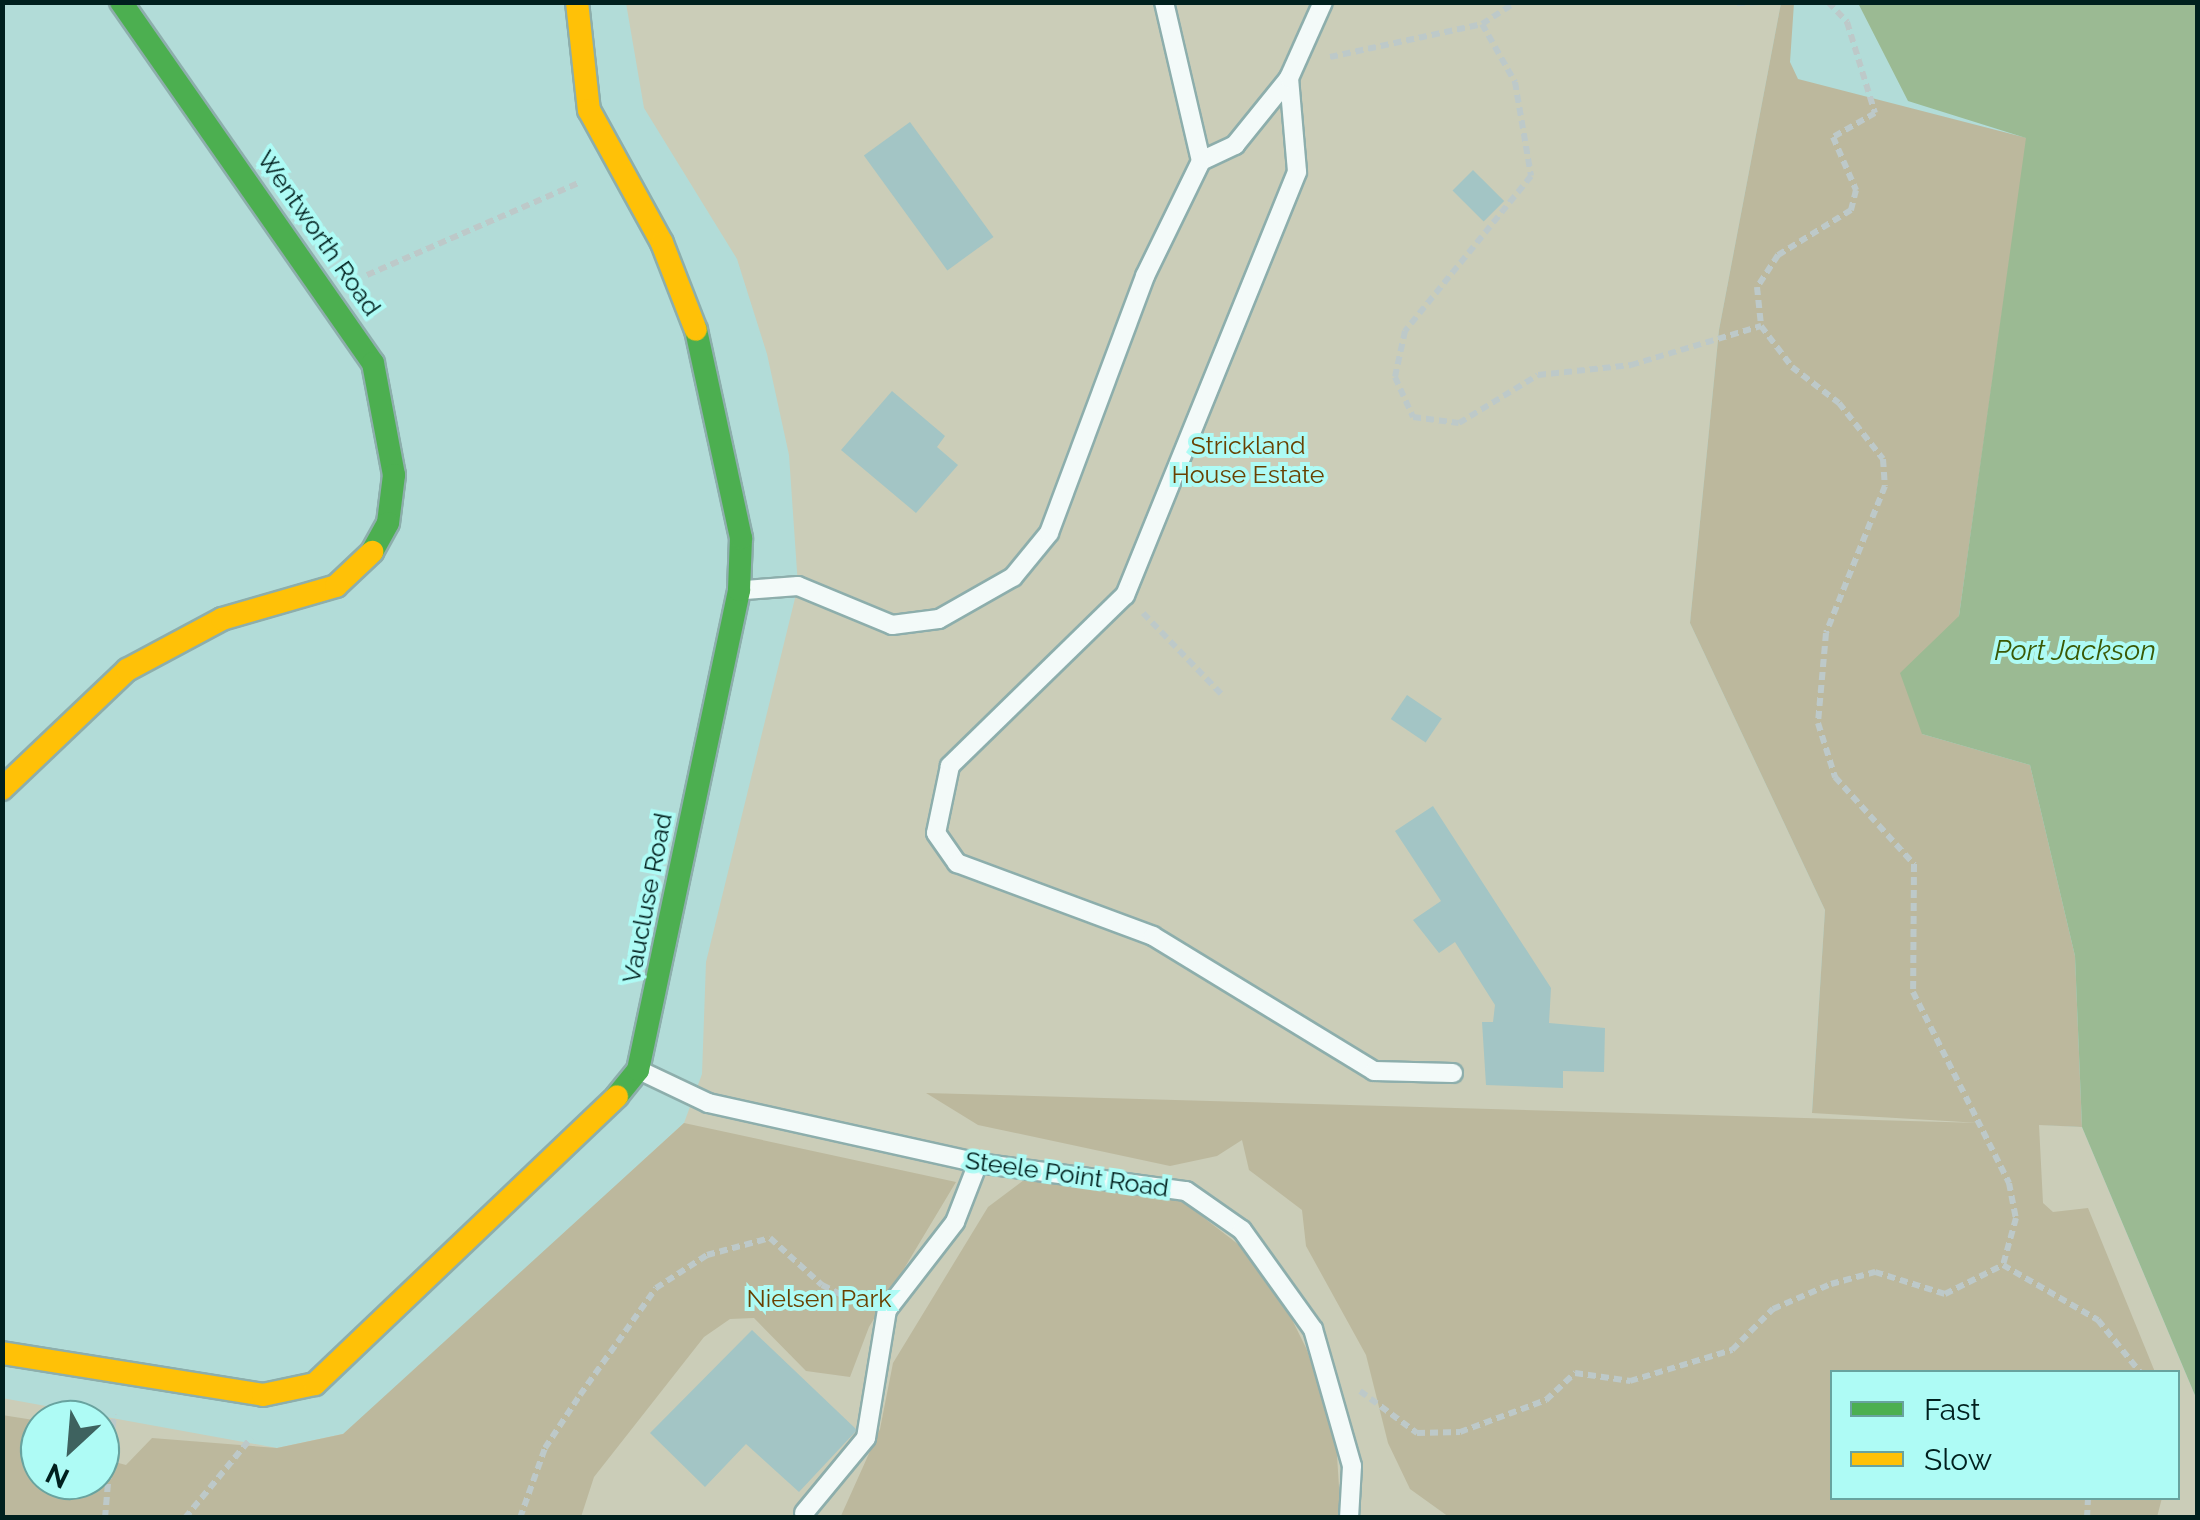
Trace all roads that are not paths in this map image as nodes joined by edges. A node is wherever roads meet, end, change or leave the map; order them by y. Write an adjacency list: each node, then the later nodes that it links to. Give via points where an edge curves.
1 (121, 2): 8 (street, Wentworth Road, via 374,363 388,412 388,523 365,566 336,586 222,620 127,670)
2 (576, 2): 7 (street, Vaucluse Road, via 589,110 669,259 711,368 737,495)
3 (1164, 2): 6 (lane)
4 (1323, 2): 5 (lane)
5 (1290, 78): 6 (lane, via 1235,145); 10 (lane, via 1297,172 1125,594 950,766 936,833 957,863 1153,936 1374,1071)
6 (1201, 161): 7 (lane, via 1146,276 1049,533 1012,578 975,605 892,625 798,586)
7 (739, 590): 9 (street, Vaucluse Road)
8 (2, 790)
9 (638, 1070): 11 (lane, Steele Point Road, via 708,1103); 12 (street, via 535,1182 315,1384 263,1394)
10 (1454, 1073)
11 (978, 1163): 13 (lane, via 955,1222 887,1310 866,1438); 14 (lane, Steele Point Road, via 1186,1191 1242,1230 1313,1329 1352,1466)
12 (2, 1353)
13 (804, 1513)
14 (1349, 1518)

